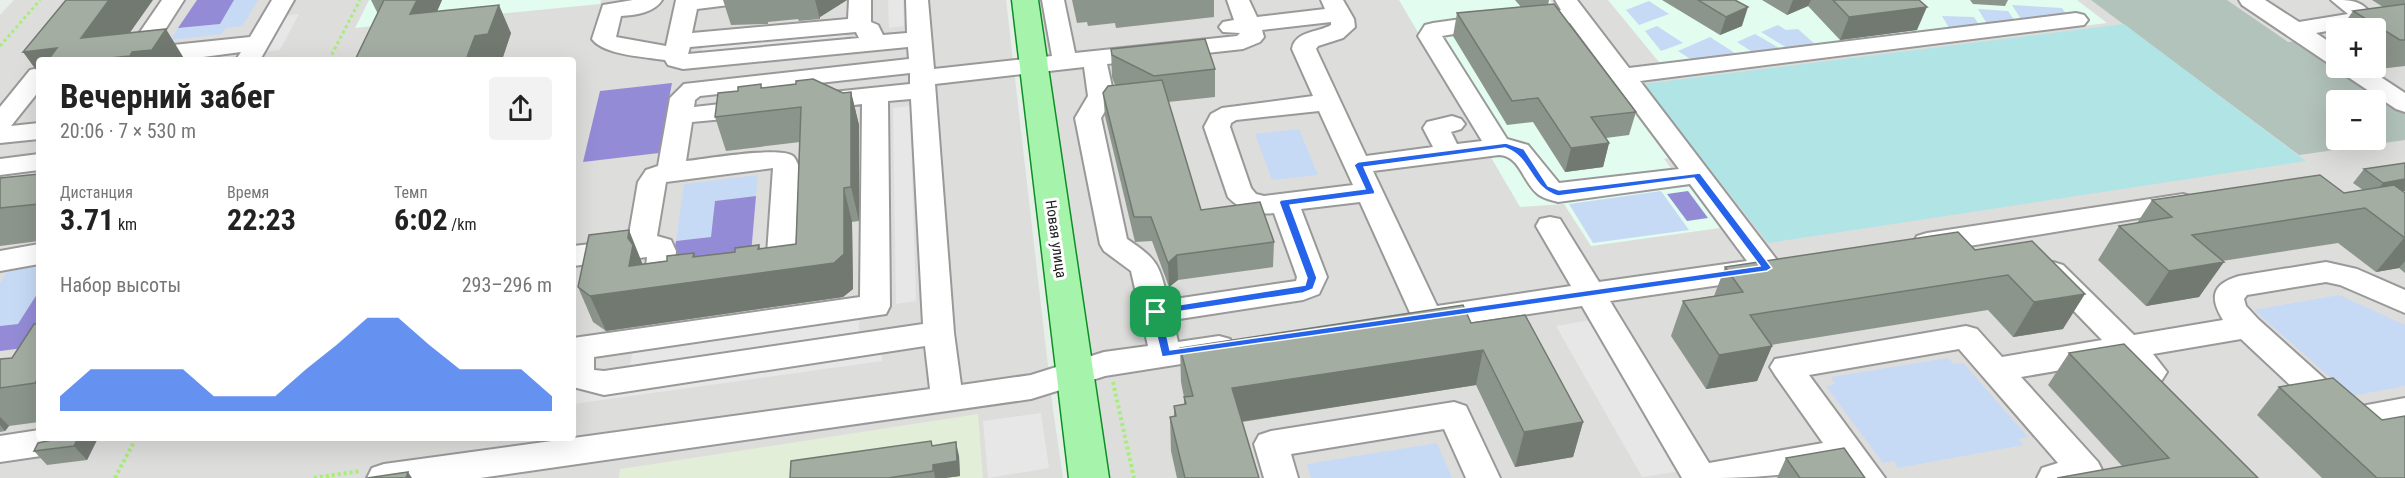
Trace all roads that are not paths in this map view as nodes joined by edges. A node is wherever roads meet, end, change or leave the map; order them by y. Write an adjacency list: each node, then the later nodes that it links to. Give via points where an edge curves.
1 (173, 0): 24 (street, via 139,51)
2 (283, 0): 22 (street)
3 (651, 0): 13 (street, via 635,8)
4 (721, 0): 12 (street)
5 (860, 0): 20 (street)
6 (917, 0): 28 (street)
7 (1025, 0): 27 (main road, Новая улица)
8 (1053, 0): 25 (street)
9 (1238, 0): 18 (street)
10 (2250, 0): 19 (street)
11 (2342, 0): 19 (street, via 2363,18)
12 (687, 2): 21 (street)
13 (613, 5): 21 (street, via 604,36 607,42)
14 (1336, 7): 18 (street); 33 (street, via 1344,23 1339,32 1311,39 1304,49)
15 (1571, 8): 16 (street, via 1530,20); 29 (street)
16 (1504, 10): 41 (street, via 1438,28 1430,36)
17 (2076, 20): 29 (street)
18 (1249, 25): 25 (street); 26 (street, via 1252,38 1243,42)
19 (2295, 30): 23 (street)
20 (866, 34): 21 (street, via 692,62 677,60); 28 (street)
21 (678, 48)
22 (253, 51): 24 (street)
23 (2326, 51)
24 (209, 54)
25 (1064, 54): 26 (street); 27 (street)
26 (1093, 59): 63 (street, via 1101,96 1088,118 1114,244 1145,268)
27 (1033, 66): 28 (street); 72 (main road, Новая улица)
28 (920, 68): 32 (street); 37 (street, via 701,87 686,93); 65 (street)
29 (1622, 76): 47 (street)
30 (2365, 78): 34 (street)
31 (36, 79): 36 (street)
32 (875, 95): 37 (street); 62 (street)
33 (1329, 102): 44 (street); 50 (street, via 1231,113 1218,121 1241,196 1254,203)
34 (2405, 104)
35 (36, 107): 36 (street)
36 (6, 116)
37 (680, 116): 46 (street)
38 (1452, 123): 42 (street, via 1436,128)
39 (36, 130): 40 (street)
40 (0, 135)
41 (1499, 147): 42 (street); 47 (street, via 1512,146 1521,151 1545,188 1558,193)
42 (1449, 153): 44 (street)
43 (36, 162): 45 (street)
44 (1358, 165): 48 (street)
45 (0, 166)
46 (671, 171): 54 (street, via 656,176 652,182); 58 (street, via 768,159 784,162 779,260 769,266)
47 (1697, 175): 60 (street, via 1779,266)
48 (1371, 192): 50 (street); 60 (street, via 1415,320)
49 (2207, 199): 52 (street)
50 (1284, 202): 63 (street, via 1312,278 1309,287)
51 (1550, 226): 60 (street)
52 (2012, 230): 53 (street); 69 (street)
53 (1907, 246)
54 (641, 247): 56 (street); 59 (street, via 662,247 659,273 664,279)
55 (36, 255): 57 (street)
56 (576, 256)
57 (0, 261)
58 (736, 270)
59 (703, 274)
60 (1591, 295): 84 (street)
61 (2405, 302): 64 (street, via 2347,276 2326,272 2239,286 2229,294 2228,303)
62 (875, 306): 66 (street, via 887,314); 68 (street)
63 (1156, 312): 70 (street)
64 (2247, 327): 69 (street); 75 (street, via 2350,421)
65 (939, 333): 66 (street); 74 (street)
66 (890, 339): 68 (street, via 604,383 580,377)
67 (1249, 343): 70 (street)
68 (576, 349)
69 (2128, 349): 71 (street); 73 (street)
70 (1166, 354): 72 (street)
71 (1996, 370): 78 (street, via 1966,336 1786,367); 85 (street, via 2086,472)
72 (1075, 372): 74 (street, via 1031,387); 80 (main road, Новая улица)
73 (2169, 389)
74 (946, 398): 79 (street)
75 (2405, 411)
76 (55, 441): 77 (street)
77 (0, 449)
78 (1858, 465): 84 (street)
79 (510, 469): 81 (street)
80 (1081, 477)
81 (384, 478)
82 (1281, 478): 83 (street, via 1271,444 1454,415)
83 (1483, 478)
84 (1699, 478)
85 (2054, 478)

